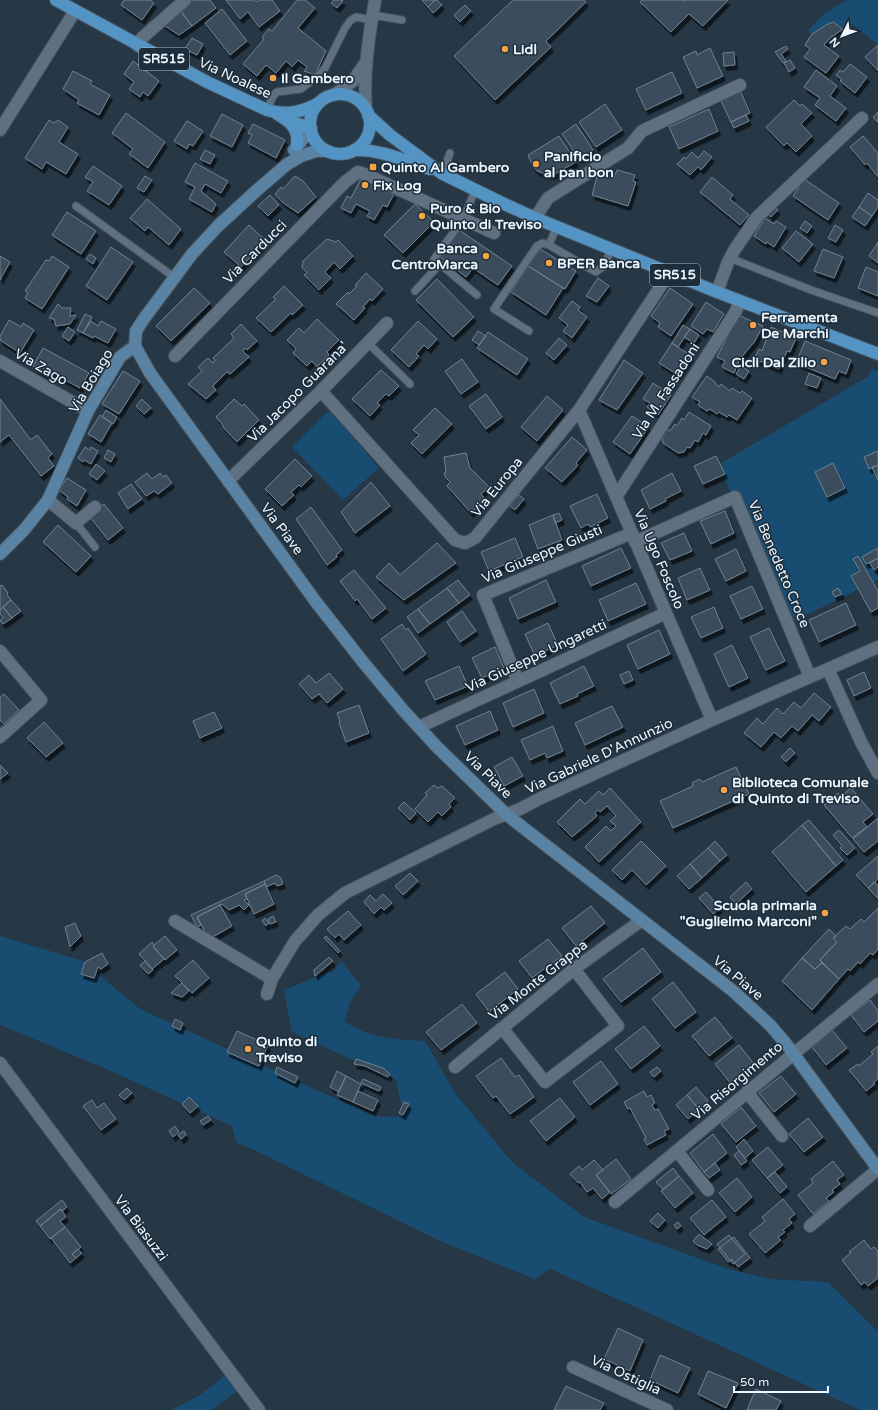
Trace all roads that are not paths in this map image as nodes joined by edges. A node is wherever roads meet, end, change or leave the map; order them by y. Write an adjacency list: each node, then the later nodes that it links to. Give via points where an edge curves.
1 (56, 0): 4 (main road, Via Noalese / SR515)
2 (185, 0): 7 (street, via 142,38)
3 (375, 0): 5 (street)
4 (75, 11): 7 (main road, Via Noalese / SR515); 17 (street)
5 (372, 17): 6 (lane); 8 (street); 12 (lane, via 350,21 320,74 301,89 277,92 273,96)
6 (402, 20)
7 (138, 46): 12 (main road, Via Noalese / SR515, via 207,82)
8 (366, 62): 10 (street, via 353,81); 13 (street)
9 (740, 86): 27 (street, via 642,131 628,148 548,198)
10 (334, 95): 11 (main road); 13 (main road, via 342,94 356,99)
11 (319, 103): 12 (main road, Via Noalese, via 288,114); 16 (main road, via 312,112)
12 (271, 111): 15 (main road, Via Noalese)
13 (367, 112): 19 (main road, via 370,121 367,135); 23 (main road, via 390,135)
14 (862, 118): 32 (street, via 757,217)
15 (288, 121): 16 (main road, Via Noalese); 18 (main road, via 297,132)
16 (311, 129): 18 (main road, Via Boiago); 20 (main road, via 317,142)
17 (0, 130)
18 (297, 145): 22 (main road, Via Boiago)
19 (354, 150): 20 (main road, via 346,153); 23 (main road, SR515, via 378,152)
20 (328, 151): 22 (main road, Via Boiago, via 316,151 301,156)
21 (450, 153): 23 (lane)
22 (286, 165): 35 (main road, Via Boiago, via 218,226)
23 (442, 173): 24 (main road, SR515)
24 (474, 190): 26 (lane); 27 (main road, SR515)
25 (76, 206): 35 (lane)
26 (464, 218): 29 (street); 33 (lane, via 434,259); 46 (street, Via Carducci, via 358,172)
27 (535, 218): 28 (main road, SR515)
28 (557, 226): 30 (lane); 31 (main road, SR515)
29 (494, 233)
30 (549, 245): 31 (lane, via 596,272 605,265); 42 (lane, via 543,243 537,246 494,309)
31 (612, 248): 34 (main road, SR515)
32 (730, 258): 37 (street); 40 (lane)
33 (440, 264): 36 (lane); 38 (lane)
34 (670, 272): 37 (main road, SR515); 50 (street, Via Europa)
35 (174, 277): 44 (main road, Via Boiago, via 136,331)
36 (415, 291)
37 (717, 292): 39 (main road, SR515)
38 (477, 295)
39 (740, 300): 45 (main road, SR515); 53 (street, Via M. Fassadoni, via 736,311)
40 (878, 313)
41 (387, 323): 43 (street, Via Jacopo Guarana')
42 (529, 331)
43 (368, 343): 48 (lane); 49 (street, Via Jacopo Guarana')
44 (135, 346): 51 (main road, Via Boiago, via 120,357); 52 (main road, Via Piave, via 150,373)
45 (878, 354)
46 (175, 356)
47 (0, 360): 51 (street, Via Zago)
48 (410, 384)
49 (322, 391): 50 (street, Via Europa, via 455,540 465,543 475,538); 52 (street, Via Jacopo Guarana')
50 (579, 410): 53 (street, Via Ugo Foscolo)
51 (88, 411): 54 (main road, Via Boiago)
52 (228, 481): 67 (main road, Via Piave, via 316,602)
53 (616, 497): 57 (street, Via Ugo Foscolo)
54 (48, 500): 56 (street); 59 (main road, Via Boiago)
55 (95, 507): 56 (street)
56 (76, 523): 58 (lane)
57 (634, 537): 60 (street, Via Ugo Foscolo); 64 (street, Via Benedetto Croce, via 735,497); 65 (street, Via Giuseppe Giusti, via 483,595)
58 (95, 547)
59 (0, 554)
60 (666, 613): 65 (street, Via Giuseppe Ungaretti); 66 (street, Via Ugo Foscolo)
61 (878, 647): 63 (street, Via Gabriele D'Annunzio)
62 (0, 652): 68 (street, via 41,700)
63 (828, 669): 64 (street, Via Gabriele D'Annunzio); 69 (street)
64 (810, 677): 66 (street, Via Gabriele D'Annunzio)
65 (518, 681): 67 (street, Via Giuseppe Ungaretti)
66 (712, 720): 70 (street, Via Gabriele D'Annunzio)
67 (418, 727): 70 (main road, Via Piave)
68 (0, 737)
69 (878, 773)
70 (507, 814): 71 (main road, Via Piave); 74 (street, Via Gabriele D'Annunzio, via 345,893 318,915 295,941)
71 (642, 920): 73 (street, Via Monte Grappa); 78 (main road, Via Piave, via 733,992 770,1025)
72 (175, 921): 74 (street)
73 (574, 969): 77 (street, Via Monte Grappa); 77 (street, via 618,1026 546,1082)
74 (272, 979): 76 (street, Via Gabriele D'Annunzio)
75 (878, 984): 78 (street, Via Risorgimento)
76 (267, 994)
77 (502, 1028): 80 (street, Via Monte Grappa)
78 (793, 1053): 81 (street, Via Risorgimento); 84 (main road, Via Piave)
79 (0, 1063): 89 (street, Via Biasuzzi)
80 (455, 1067)
81 (747, 1092): 82 (street); 83 (street, Via Risorgimento)
82 (782, 1136)
83 (677, 1151): 85 (street); 86 (street, Via Risorgimento)
84 (878, 1169): 87 (street)
85 (708, 1190)
86 (615, 1202)
87 (810, 1226)
88 (572, 1367): 90 (street, Via Ostiglia)
89 (259, 1410)
90 (667, 1410)

